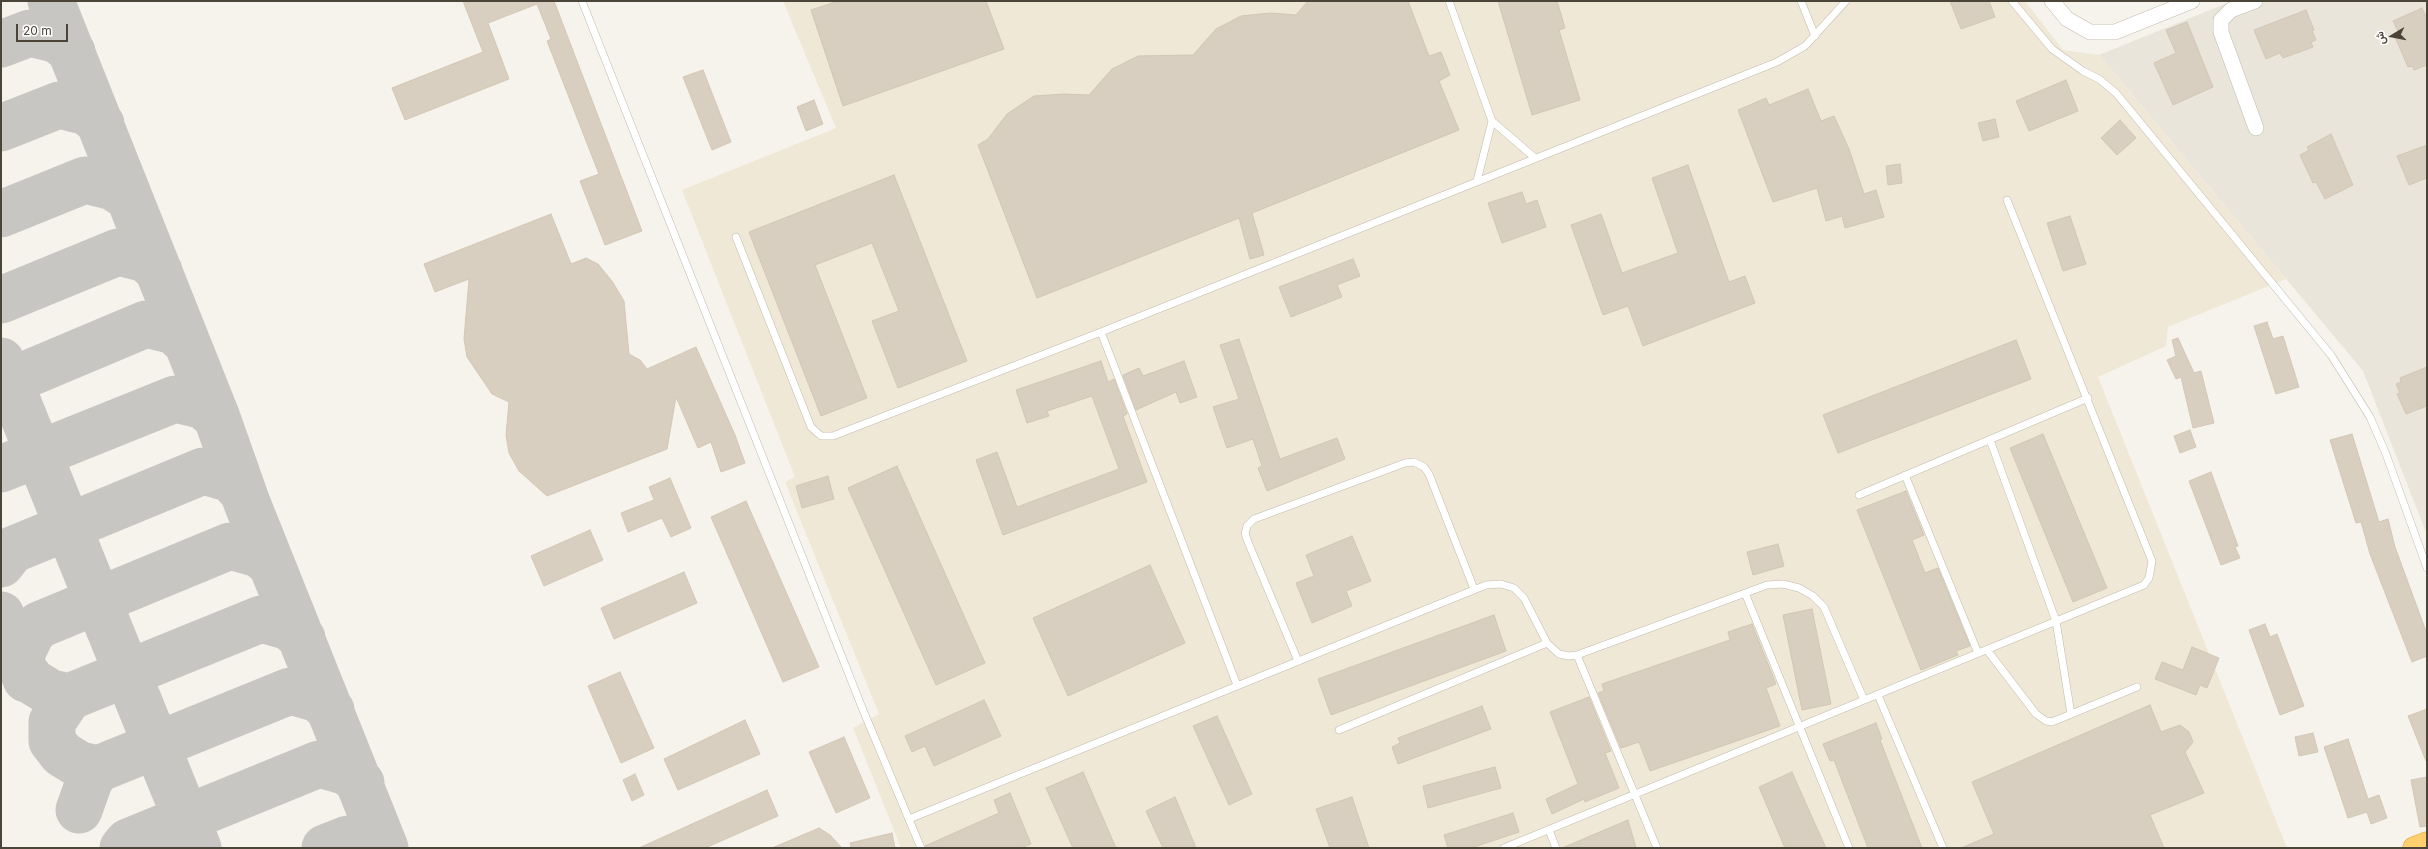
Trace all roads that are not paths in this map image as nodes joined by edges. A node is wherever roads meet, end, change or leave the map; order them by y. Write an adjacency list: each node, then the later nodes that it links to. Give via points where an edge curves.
1 (582, 1): 38 (lane, via 863,710)
2 (1449, 1): 10 (lane)
3 (1801, 1): 9 (lane)
4 (1846, 1): 9 (lane)
5 (2012, 1): 21 (lane, via 2052,49 2116,93 2331,356 2370,417)
6 (2052, 1): 7 (street, via 2067,19 2090,32 2115,32)
7 (2192, 1)
8 (2256, 1): 11 (street, via 2231,10 2222,20 2221,32)
9 (1815, 36): 12 (lane, via 1778,62)
10 (1492, 121): 12 (lane); 13 (lane)
11 (2256, 128)
12 (1535, 158): 13 (lane)
13 (1477, 181): 16 (lane)
14 (2007, 200): 17 (lane)
15 (736, 237): 16 (lane, via 811,427 821,436 833,436)
16 (1101, 332): 30 (lane)
17 (2088, 398): 18 (lane); 24 (lane, via 2152,561 2152,570 2144,585)
18 (1990, 440): 19 (lane); 24 (lane)
19 (1905, 475): 20 (lane); 27 (lane)
20 (1859, 495)
21 (2427, 568)
22 (1474, 589): 25 (lane, via 1501,584 1514,588 1524,598); 29 (lane); 29 (lane, via 1429,474 1424,467 1414,462 1405,463 1254,519 1247,526 1245,534)
23 (1745, 593): 28 (lane); 33 (lane, via 1767,585 1783,584 1799,588 1813,596 1824,608); 35 (lane)
24 (2056, 621): 26 (lane); 34 (lane)
25 (1547, 644): 28 (lane, via 1559,654); 36 (lane)
26 (1987, 650): 27 (lane); 34 (lane, via 2041,719 2052,722)
27 (1978, 653): 32 (lane)
28 (1578, 655): 37 (lane)
29 (1298, 661): 30 (lane)
30 (1237, 685): 38 (lane)
31 (2137, 687): 34 (lane)
32 (1878, 694): 33 (lane); 46 (lane)
33 (1864, 700): 35 (lane)
34 (2071, 714)
35 (1800, 727): 37 (lane); 45 (lane)
36 (1339, 730)
37 (1636, 795): 39 (lane); 44 (lane)
38 (909, 819): 41 (lane)
39 (1549, 830): 42 (lane); 43 (lane)
40 (2427, 843): 47 (highway)
41 (921, 848)
42 (1504, 848)
43 (1556, 848)
44 (1657, 848)
45 (1849, 848)
46 (1942, 848)
47 (2414, 848)

